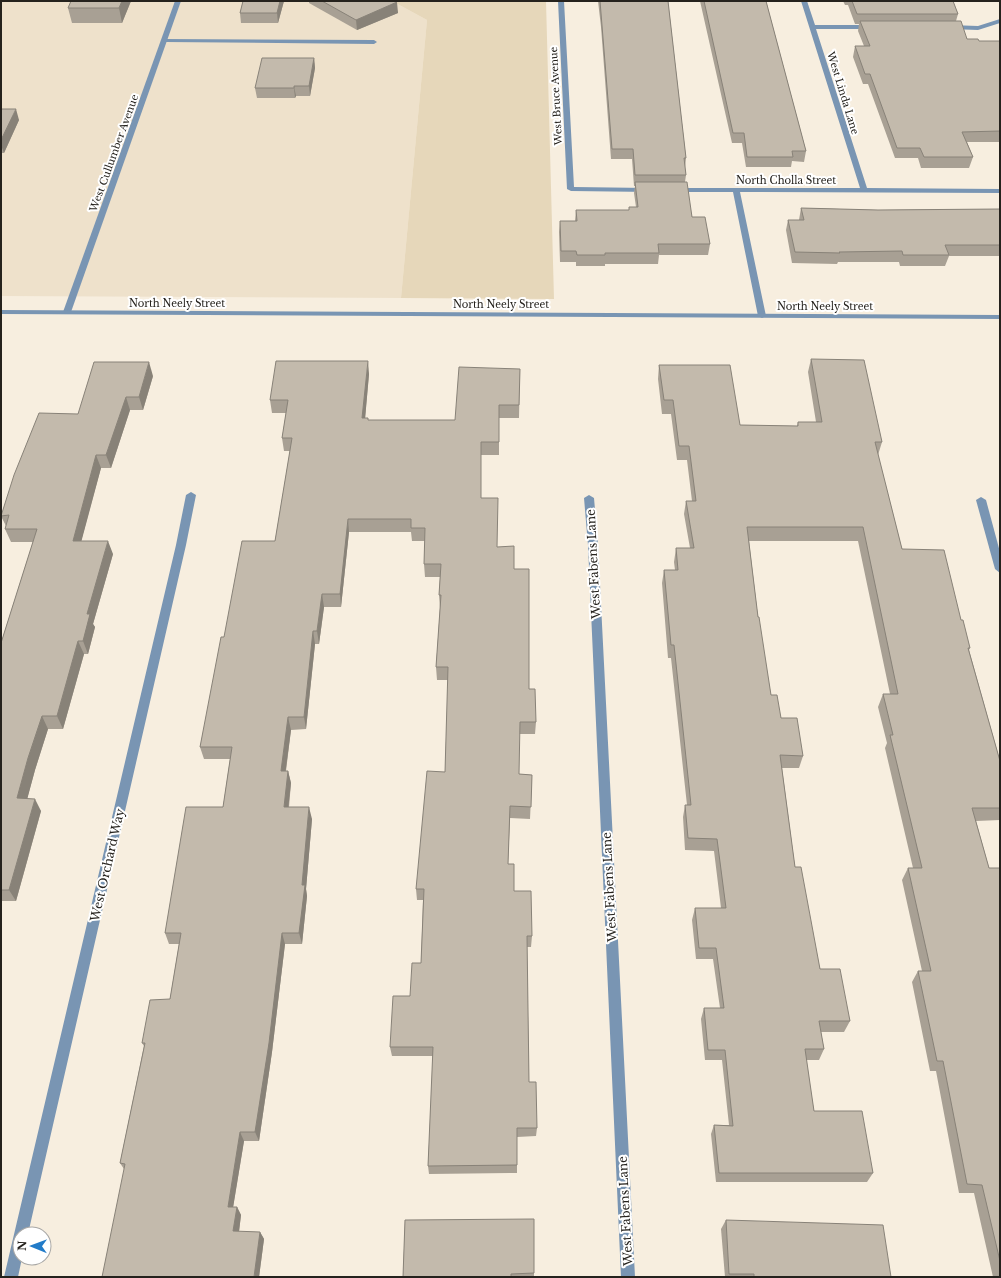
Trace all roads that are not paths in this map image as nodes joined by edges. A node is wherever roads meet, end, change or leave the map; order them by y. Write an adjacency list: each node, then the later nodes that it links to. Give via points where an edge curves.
1 (178, 1): 8 (street, West Cullumber Avenue)
2 (561, 1): 10 (street, West Bruce Avenue)
3 (804, 1): 5 (street, West Linda Lane)
4 (1000, 22): 7 (street, via 978,28)
5 (812, 27): 6 (street); 12 (street, West Linda Lane)
6 (875, 27)
7 (946, 27)
8 (165, 40): 9 (street); 15 (street, West Cullumber Avenue)
9 (374, 42)
10 (571, 189): 11 (street, North Cholla Street)
11 (736, 190): 12 (street, North Cholla Street); 16 (street)
12 (864, 190): 13 (street, North Cholla Street)
13 (1000, 191)
14 (1, 312): 15 (street, North Neely Street)
15 (67, 312): 16 (street, North Neely Street)
16 (762, 316): 17 (street, North Neely Street)
17 (1000, 317)
18 (191, 495): 22 (street, West Orchard Way)
19 (589, 498): 25 (street, West Fabens Lane)
20 (981, 500): 21 (street)
21 (1000, 569)
22 (22, 1226)
23 (13, 1266): 24 (street, West Orchard Way)
24 (11, 1277)
25 (628, 1277)

